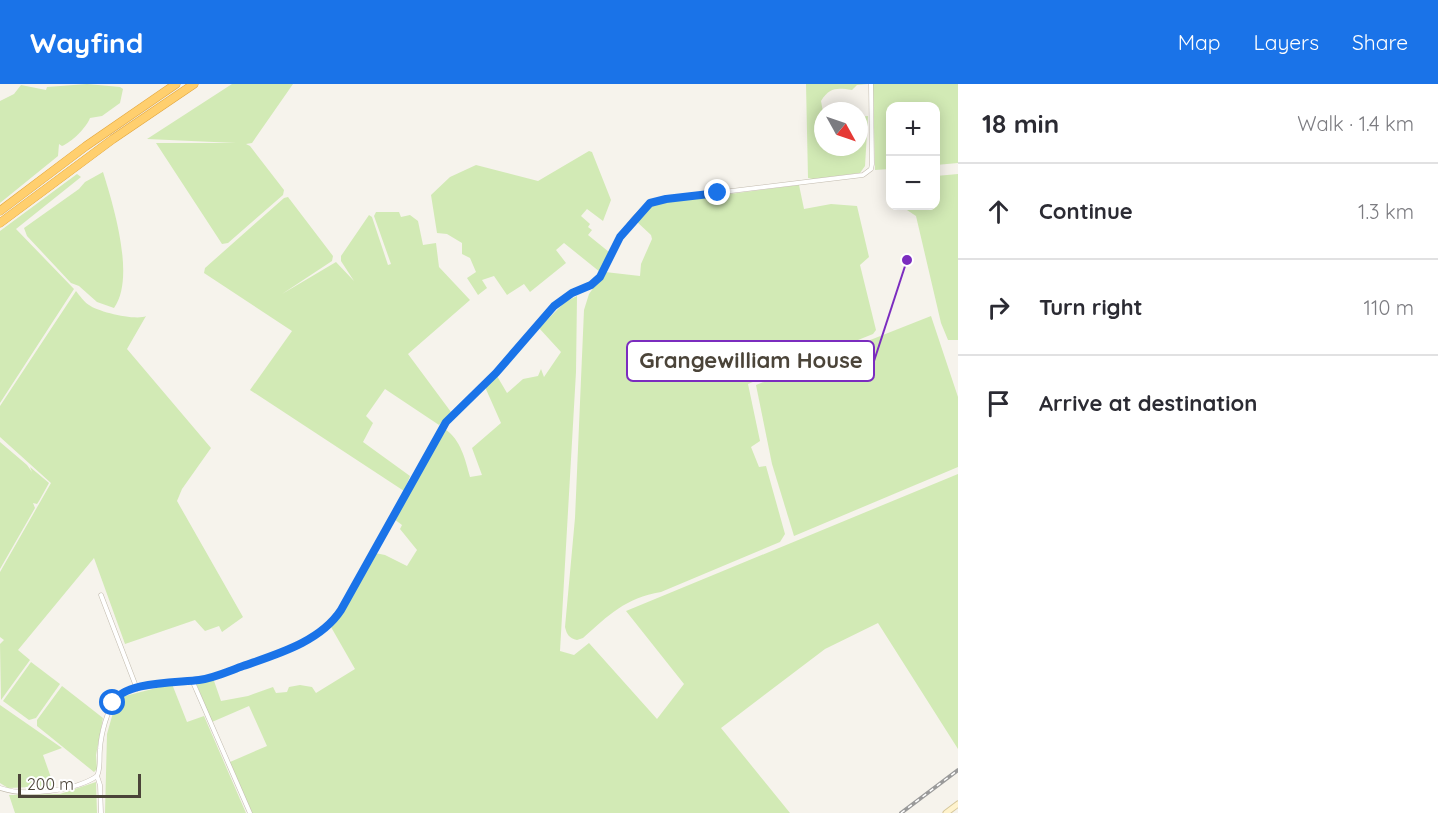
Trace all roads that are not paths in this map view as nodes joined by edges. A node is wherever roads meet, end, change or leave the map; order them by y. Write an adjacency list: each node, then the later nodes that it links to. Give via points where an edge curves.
1 (176, 84): 4 (highway)
2 (194, 84): 5 (highway)
3 (871, 84): 7 (street, via 872,164 868,172 650,203 620,237 600,277 554,306 496,373 446,422 341,610 328,626 286,651)
4 (0, 211)
5 (0, 223)
6 (101, 594): 8 (street)
7 (192, 680): 8 (street); 13 (street)
8 (136, 689): 9 (street, via 124,692 113,703 103,732)
9 (97, 776): 10 (street, via 55,790 21,793); 12 (street)
10 (0, 788)
11 (958, 804): 14 (main road)
12 (101, 813)
13 (250, 813)
14 (946, 813)

